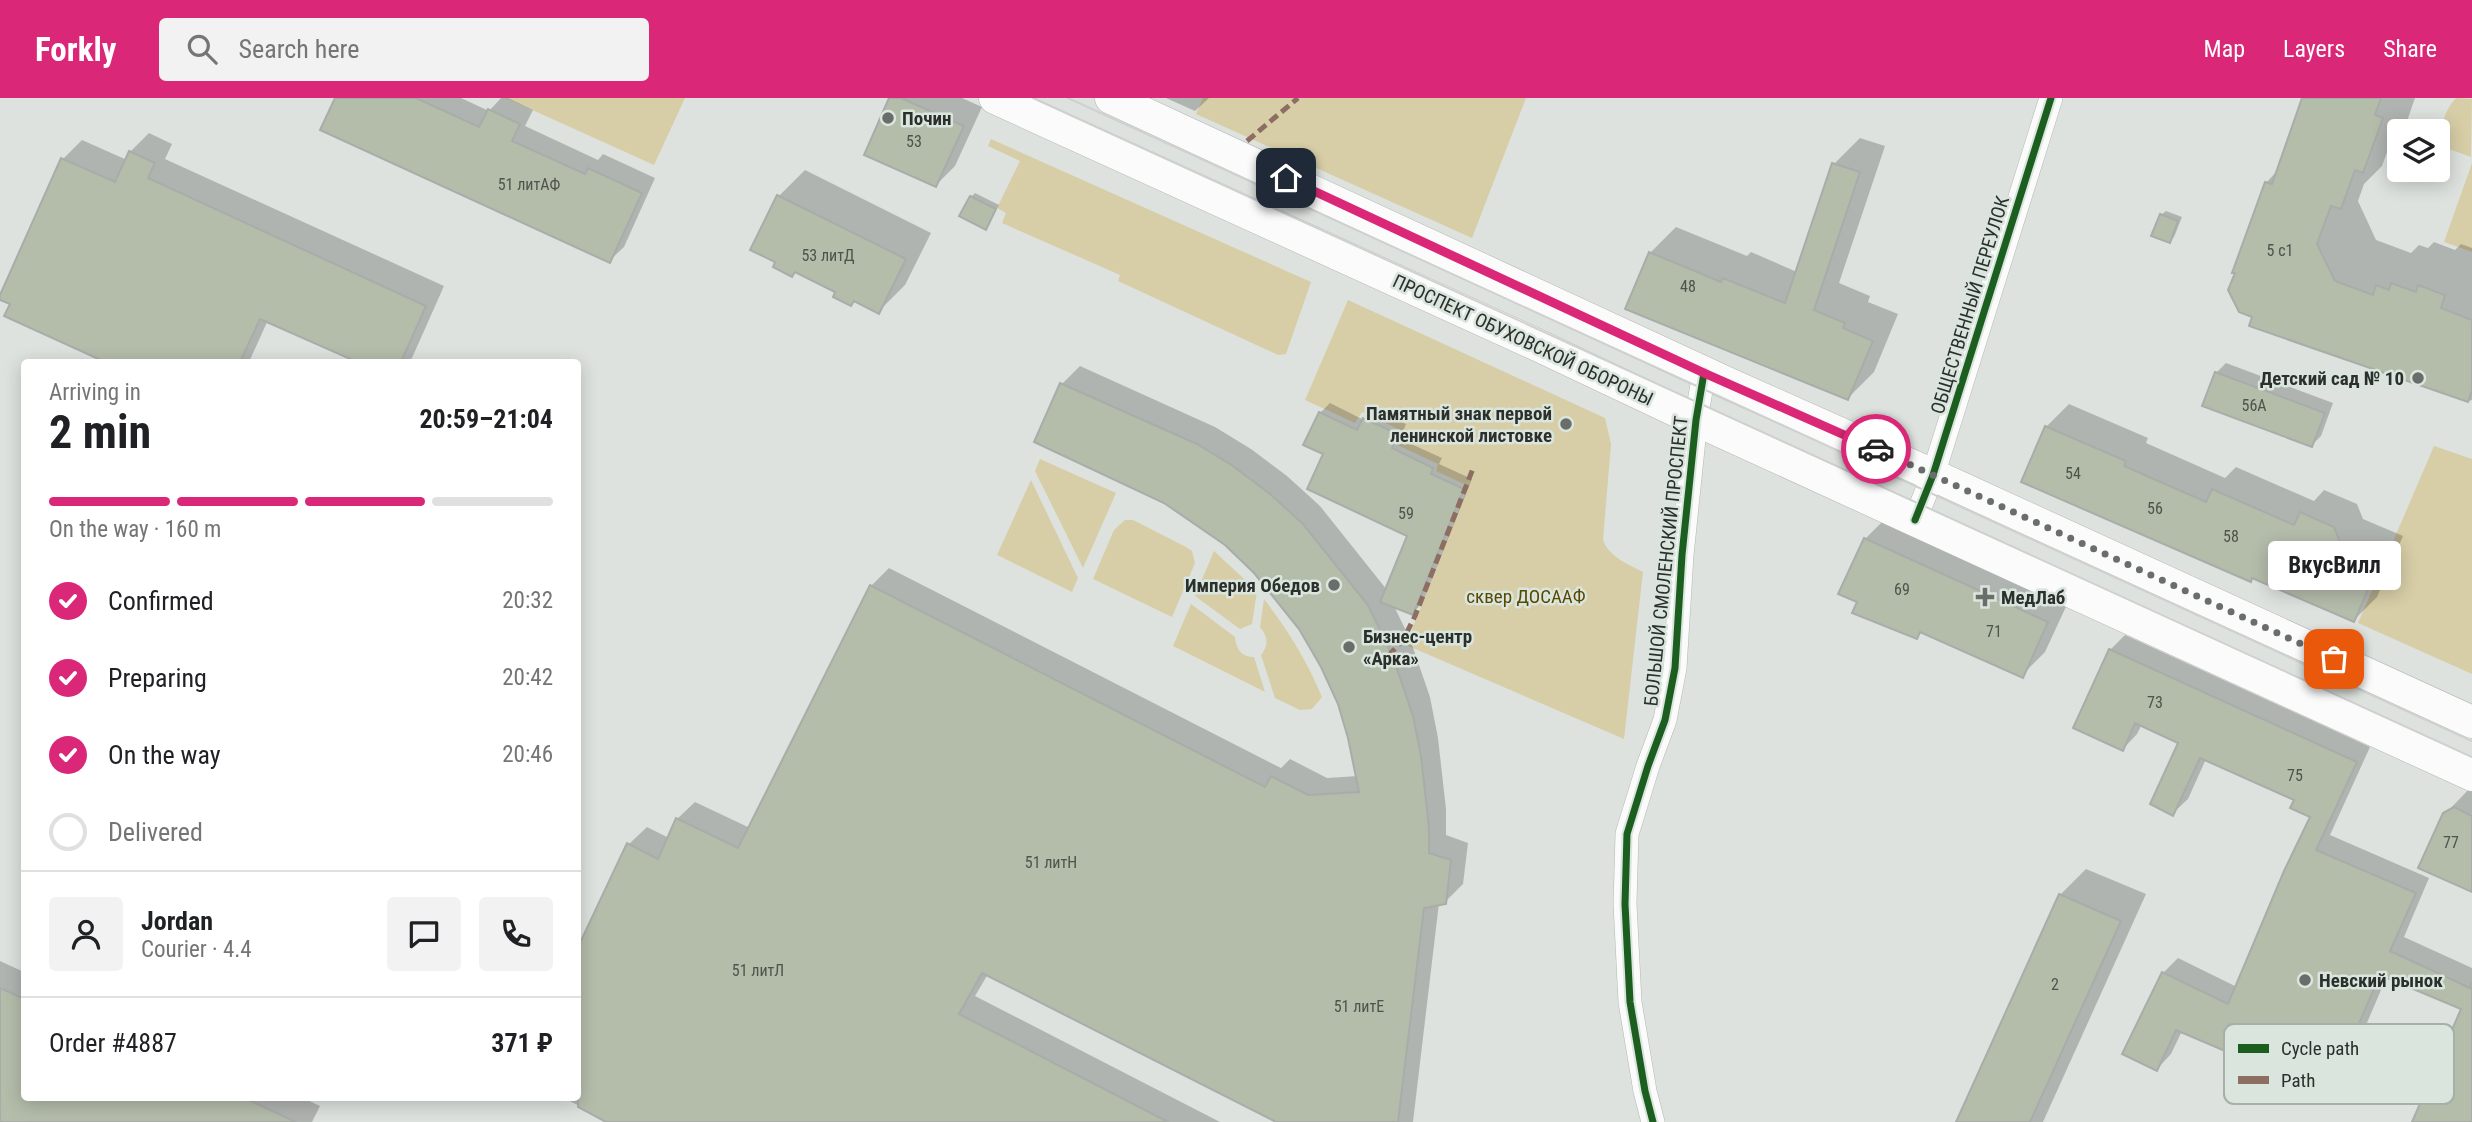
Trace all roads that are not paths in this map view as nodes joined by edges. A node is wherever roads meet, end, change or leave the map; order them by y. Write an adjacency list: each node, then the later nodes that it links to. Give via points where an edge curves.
1 (995, 98): 5 (main road, ПРОСПЕКТ ОБУХОВСКОЙ ОБОРОНЫ)
2 (1111, 98): 4 (main road)
3 (2051, 98): 6 (street, ОБЩЕСТВЕННЫЙ ПЕРЕУЛОК)
4 (1704, 373): 5 (street, БОЛЬШОЙ СМОЛЕНСКИЙ ПРОСПЕКТ); 6 (main road)
5 (1696, 420): 7 (main road, ПРОСПЕКТ ОБУХОВСКОЙ ОБОРОНЫ); 10 (street, БОЛЬШОЙ СМОЛЕНСКИЙ ПРОСПЕКТ, via 1675,668 1665,720 1627,834 1630,1002)
6 (1933, 475): 7 (street, ОБЩЕСТВЕННЫЙ ПЕРЕУЛОК); 8 (main road)
7 (1915, 520): 9 (main road, ПРОСПЕКТ ОБУХОВСКОЙ ОБОРОНЫ)
8 (2472, 722)
9 (2472, 775)
10 (1653, 1122)

